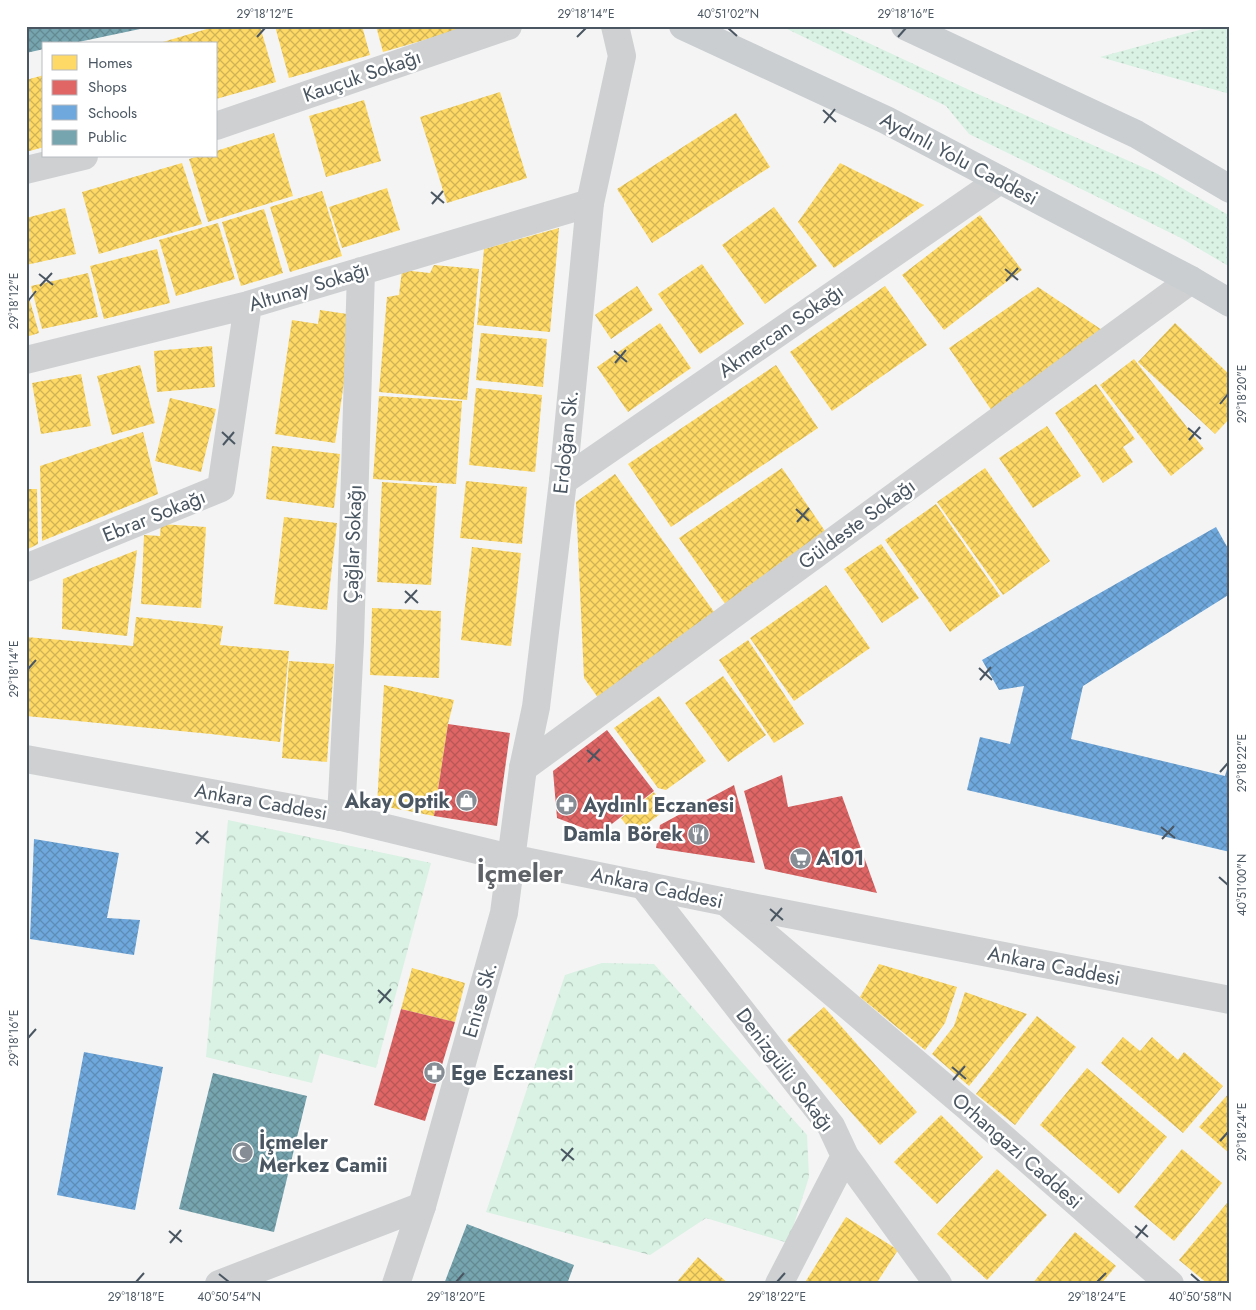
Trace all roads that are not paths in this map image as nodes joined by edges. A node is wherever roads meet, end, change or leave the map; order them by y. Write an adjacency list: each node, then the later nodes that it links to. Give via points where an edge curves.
1 (508, 26): 5 (street, Kauçuk Sokağı)
2 (616, 26): 10 (street, Erdoğan Sk., via 622,56)
3 (683, 26): 8 (main road, Aydınlı Yolu Caddesi, via 886,120)
4 (905, 26): 9 (main road, via 1136,134)
5 (218, 125)
6 (76, 158): 7 (street)
7 (26, 170)
8 (1000, 180): 12 (main road, Aydınlı Yolu Caddesi); 16 (street, Akmercan Sokağı)
9 (1230, 189)
10 (590, 203): 11 (street, Altunay Sokağı); 16 (street, Erdoğan Sk.)
11 (361, 271): 14 (street, Altunay Sokağı); 20 (street, Çağlar Sokağı)
12 (1191, 280): 13 (main road, Aydınlı Yolu Caddesi); 19 (street, Güldeste Sokağı)
13 (1230, 303)
14 (248, 305): 15 (street, Altunay Sokağı); 17 (street, Ebrar Sokağı, via 221,488)
15 (26, 360)
16 (563, 481): 19 (street, Erdoğan Sk., via 536,707)
17 (26, 568)
18 (26, 759): 20 (street, Ankara Caddesi)
19 (523, 768): 21 (street, Erdoğan Sk.)
20 (341, 817): 21 (street, Ankara Caddesi)
21 (510, 858): 22 (street, Ankara Caddesi); 26 (street, Enise Sk., via 504,913)
22 (643, 885): 23 (street, Ankara Caddesi); 25 (street, Denizgülü Sokağı, via 831,1126)
23 (726, 902): 24 (street, Ankara Caddesi); 31 (street, Orhangazi Caddesi)
24 (1225, 1004)
25 (845, 1156): 29 (street); 30 (street, Denizgülü Sokağı)
26 (422, 1206): 27 (street); 28 (street, Enise Sk.)
27 (219, 1284)
28 (396, 1284)
29 (779, 1284)
30 (938, 1284)
31 (1170, 1284)

